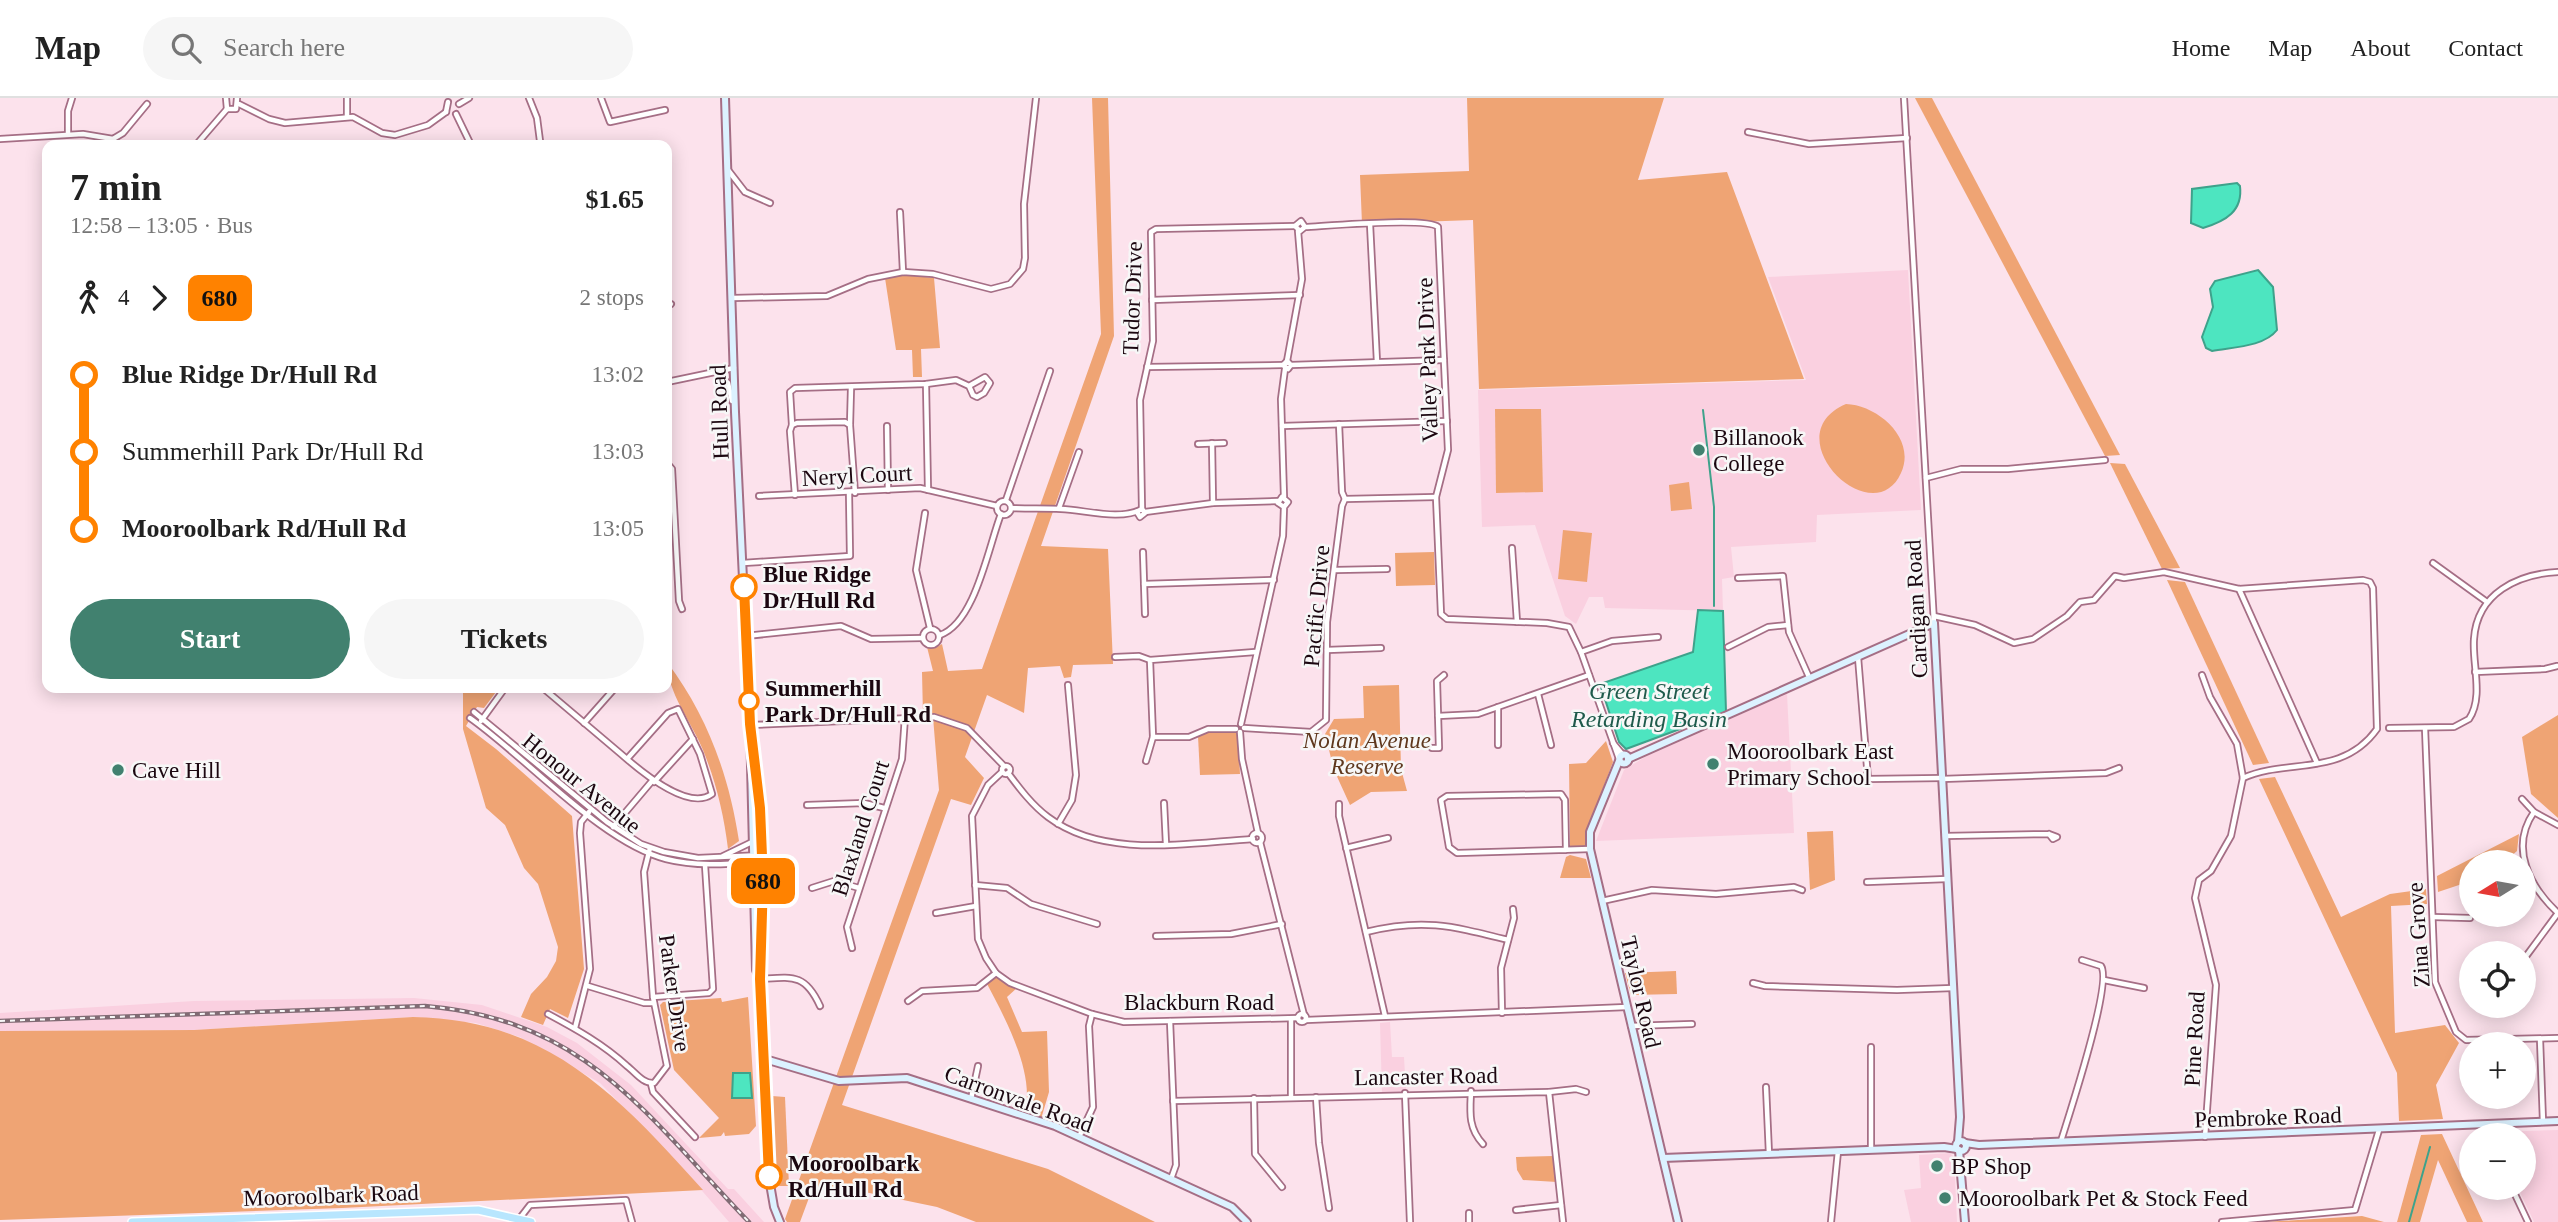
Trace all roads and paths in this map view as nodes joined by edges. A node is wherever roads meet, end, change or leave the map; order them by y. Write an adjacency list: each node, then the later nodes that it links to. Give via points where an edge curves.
1 (72, 98): 21 (street)
2 (226, 98): 15 (street)
3 (237, 98): 13 (street)
4 (346, 98): 19 (street)
5 (469, 98): 14 (street)
6 (529, 98): 26 (street)
7 (601, 98): 16 (street, via 610,121)
8 (725, 98): 27 (street, Hull Road)
9 (1036, 98): 33 (street, via 1024,204 1025,258 1016,279 992,289 933,274)
10 (1904, 98): 22 (street, Cardigan Road)
11 (447, 100): 14 (street); 17 (street)
12 (147, 104): 21 (street, via 118,137)
13 (239, 104): 15 (street); 19 (street, via 285,123)
14 (458, 104): 18 (street)
15 (227, 109): 24 (street)
16 (665, 110)
17 (446, 112): 18 (street); 19 (street, via 395,138)
18 (456, 114): 25 (street)
19 (347, 116)
20 (1748, 132): 22 (street, via 1809,144)
21 (68, 134): 23 (street)
22 (1906, 138): 61 (street, Cardigan Road)
23 (0, 139)
24 (200, 140)
25 (469, 140)
26 (540, 140)
27 (728, 169): 28 (street, via 745,192); 35 (street, Hull Road)
28 (770, 203)
29 (900, 212): 33 (street)
30 (1370, 224): 31 (street); 37 (street, Valley Park Drive, via 1434,223 1439,231); 38 (street)
31 (1305, 227): 32 (street); 32 (street, Tudor Drive, via 1301,221)
32 (1296, 228): 34 (street); 36 (street, Tudor Drive, via 1156,229 1150,236)
33 (903, 272): 35 (street, via 868,279 827,296)
34 (1300, 295): 36 (street); 39 (street)
35 (733, 299): 40 (street, Hull Road)
36 (1152, 300): 41 (street, Tudor Drive, via 1153,341)
37 (1444, 360): 38 (street); 49 (street, Valley Park Drive)
38 (1377, 362): 39 (street)
39 (1287, 365): 41 (street); 54 (street)
40 (735, 368): 43 (street); 48 (street, Hull Road)
41 (1147, 368): 77 (street, Tudor Drive, via 1140,400)
42 (1051, 370): 70 (street)
43 (714, 371): 44 (street); 48 (street, via 730,387)
44 (672, 381)
45 (926, 384): 46 (street, via 956,380); 47 (street); 63 (street)
46 (969, 386): 46 (street, via 977,397 990,383 985,377)
47 (850, 388): 51 (street, via 792,388); 52 (street)
48 (735, 412): 82 (street, Hull Road)
49 (1447, 421): 50 (street); 68 (street, Valley Park Drive, via 1448,450)
50 (1339, 424): 54 (street); 69 (street, Pacific Drive)
51 (792, 425): 52 (street); 65 (street)
52 (850, 425): 64 (street)
53 (887, 426): 62 (street)
54 (1282, 426): 67 (street)
55 (1212, 443): 56 (street); 57 (street); 72 (street)
56 (1224, 443)
57 (1198, 444)
58 (1079, 452): 76 (street)
59 (2105, 460): 61 (street, via 1961,469)
60 (672, 469): 92 (street)
61 (1926, 478): 94 (street, Cardigan Road)
62 (888, 490): 63 (street, Neryl Court); 64 (street, Neryl Court)
63 (929, 490): 73 (street, Neryl Court)
64 (852, 493): 65 (street, Neryl Court); 82 (street, via 850,556)
65 (795, 495): 66 (street, Neryl Court)
66 (759, 496)
67 (1284, 497): 71 (street); 74 (street, via 1288,502)
68 (1436, 497): 69 (street); 95 (street, Valley Park Drive, via 1440,611 1447,619)
69 (1345, 499): 85 (street, Pacific Drive)
70 (1006, 500): 73 (street); 75 (street)
71 (1278, 501): 72 (street); 74 (street)
72 (1213, 502): 77 (street)
73 (997, 506): 79 (street)
74 (1284, 507): 88 (street)
75 (1011, 508): 76 (street); 79 (street, via 1008,514)
76 (1059, 508): 77 (street, via 1106,514)
77 (1141, 511)
78 (925, 513): 97 (street, via 916,570)
79 (1001, 514): 98 (street, via 967,610 954,628)
80 (1512, 548): 95 (street)
81 (1143, 552): 89 (street)
82 (743, 563): 99 (street, Hull Road)
83 (2433, 563): 91 (street)
84 (1387, 569): 85 (street)
85 (1336, 570): 104 (street, Pacific Drive)
86 (2558, 572): 91 (street, via 2508,583)
87 (1738, 578): 96 (street, via 1783,576)
88 (1274, 580): 89 (street); 105 (street)
89 (1144, 584): 93 (street)
90 (2239, 589): 94 (street, via 2164,572 2115,576 2094,600 2080,602 2033,639 2014,643 1975,625); 139 (street); 139 (street, via 2363,580 2373,588 2377,729 2353,752)
91 (2487, 602): 111 (street, via 2473,638)
92 (682, 609)
93 (1145, 614)
94 (1934, 619): 107 (street); 142 (street, Cardigan Road)
95 (1517, 622): 106 (street, via 1564,625 1574,634)
96 (1788, 625): 102 (street, via 1768,627); 115 (street)
97 (930, 628): 98 (street); 101 (street)
98 (940, 635): 101 (street, via 933,645)
99 (746, 636): 101 (street, via 841,626 871,639); 127 (street, Hull Road)
100 (1658, 637): 106 (street, via 1612,641)
101 (923, 638)
102 (1728, 647)
103 (1381, 648): 104 (street)
104 (1327, 650): 128 (street, Pacific Drive, via 1328,711 1320,727 1299,732)
105 (1255, 652): 109 (street); 128 (street)
106 (1581, 652): 113 (street)
107 (1857, 656): 115 (street); 142 (street, via 1868,779)
108 (1115, 657): 109 (street)
109 (1150, 660): 131 (street)
110 (2557, 666): 111 (street)
111 (2475, 672): 129 (street, via 2476,702 2469,719 2454,727)
112 (1444, 675): 123 (street, via 1437,681)
113 (1590, 675): 120 (street); 137 (street, via 1609,736)
114 (2202, 675): 143 (street, Pine Road, via 2237,744)
115 (1809, 677): 137 (street)
116 (1068, 685): 152 (street, via 1076,775 1072,800)
117 (501, 693): 124 (street)
118 (549, 693): 125 (street)
119 (611, 693): 125 (street)
120 (1538, 694): 121 (street); 134 (street)
121 (1498, 707): 123 (street, via 1471,715); 133 (street)
122 (905, 716): 127 (street); 141 (street, via 962,725); 149 (street, Blaxland Court, via 902,759)
123 (1438, 716): 135 (street, via 1439,748)
124 (483, 718): 126 (street); 126 (street, Honour Avenue, via 472,715); 150 (street, Honour Avenue)
125 (584, 723): 136 (street)
126 (479, 724): 150 (street, Honour Avenue)
127 (750, 724): 160 (street, Hull Road); 169 (street, Hull Road)
128 (1240, 728): 131 (street, via 1208,729 1189,737); 155 (street)
129 (2425, 728): 130 (street); 183 (street, Zina Grove)
130 (2389, 729)
131 (1153, 737): 138 (street)
132 (693, 739): 136 (street, via 675,709); 144 (street); 144 (street, via 712,792 709,797 690,796)
133 (1498, 745)
134 (1551, 745)
135 (1432, 748)
136 (627, 759): 144 (street)
137 (1623, 759): 164 (street, Taylor Road, via 1590,832)
138 (1146, 761)
139 (2317, 764): 143 (street)
140 (2119, 768): 142 (street, via 2106,773)
141 (1005, 770): 152 (street); 174 (street, via 988,785 972,816)
142 (1942, 778): 157 (street, Cardigan Road)
143 (2243, 778): 238 (street, Pine Road, via 2225,851 2199,880 2194,898 2216,985)
144 (653, 781): 154 (street)
145 (2522, 799): 151 (street)
146 (1164, 803): 162 (street)
147 (1339, 804): 163 (street)
148 (807, 805): 149 (street, via 864,803)
149 (884, 808): 176 (street, Blaxland Court)
150 (589, 811): 154 (street, Honour Avenue); 166 (street, Honour Avenue, via 617,837); 198 (street, via 580,833 590,969)
151 (2534, 812): 153 (street); 182 (street, via 2523,843 2525,865 2536,890)
152 (1058, 824): 162 (street, via 1107,842)
153 (2558, 825)
154 (613, 827): 166 (street, Honour Avenue)
155 (1258, 833): 159 (street); 161 (street)
156 (2049, 834): 157 (street)
157 (1945, 836): 172 (street, Cardigan Road)
158 (1388, 838): 163 (street)
159 (1252, 839): 161 (street); 162 (street)
160 (752, 842): 167 (street); 168 (street, Hull Road)
161 (1261, 842): 186 (street)
162 (1166, 844)
163 (1346, 848): 188 (street)
164 (1590, 849): 165 (street); 178 (street, Taylor Road)
165 (1566, 850): 165 (street, via 1454,853 1441,800 1447,796 1561,794)
166 (649, 851): 167 (street, Honour Avenue); 171 (street, Honour Avenue); 201 (street, Parker Drive, via 644,872)
167 (719, 858): 168 (street, Honour Avenue)
168 (753, 859): 169 (street, Honour Avenue); 170 (street, Honour Avenue); 187 (street, Hull Road)
169 (762, 859): 195 (street, Hull Road)
170 (737, 863): 171 (street, Honour Avenue); 187 (street, via 750,885)
171 (705, 865): 201 (street, via 713,989)
172 (1947, 879): 173 (street); 199 (street, Cardigan Road)
173 (1867, 882)
174 (975, 885): 179 (street); 185 (street, via 1007,888 1031,904)
175 (812, 888): 176 (street, via 834,881)
176 (859, 888): 192 (street, Blaxland Court, via 848,927)
177 (1802, 890): 178 (street, via 1716,894 1652,890)
178 (1602, 901): 204 (street, Taylor Road)
179 (976, 906): 181 (street); 194 (street, via 978,939)
180 (1513, 909): 190 (street)
181 (936, 913)
182 (2558, 913): 191 (street)
183 (2433, 917): 184 (street); 216 (street, Zina Grove, via 2435,982 2459,1036 2473,1042)
184 (2459, 918)
185 (1097, 924)
186 (1282, 924): 189 (street, via 1231,934); 209 (street)
187 (755, 926): 195 (street, Hull Road)
188 (1366, 932): 190 (street, via 1399,925 1442,924); 208 (street)
189 (1156, 936)
190 (1508, 940): 205 (street, via 1501,968)
191 (2536, 943)
192 (852, 948)
193 (2082, 960): 196 (street, via 2101,966)
194 (996, 973): 202 (street, via 976,988 922,991); 207 (street, Blackburn Road, via 1010,983)
195 (760, 979): 203 (street, via 798,979 808,985); 218 (street, Hull Road)
196 (2104, 980): 200 (street); 239 (street)
197 (1752, 983): 199 (street)
198 (587, 986): 201 (street, via 644,1003); 214 (street)
199 (1953, 988): 241 (street, Cardigan Road)
200 (2144, 988)
201 (654, 1000): 220 (street, Parker Drive, via 667,1066)
202 (908, 1001)
203 (820, 1006)
204 (1627, 1007): 205 (street, Blackburn Road); 213 (street, Taylor Road)
205 (1503, 1013): 208 (street, Blackburn Road)
206 (548, 1014): 214 (street)
207 (1092, 1014): 211 (street, Blackburn Road, via 1124,1022); 237 (street, via 1093,1107)
208 (1385, 1016): 209 (street, Blackburn Road)
209 (1302, 1018): 210 (street, Blackburn Road)
210 (1291, 1020): 211 (street, Blackburn Road); 226 (street)
211 (1170, 1021): 230 (street)
212 (1692, 1024): 213 (street)
213 (1632, 1026): 245 (street, Taylor Road)
214 (575, 1028): 220 (street)
215 (2558, 1038): 216 (street, Zina Grove)
216 (2540, 1039): 232 (street)
217 (1871, 1047): 242 (street)
218 (765, 1059): 229 (street, Carronvale Road, via 839,1081 907,1078); 258 (street, Hull Road, via 770,1186)
219 (978, 1066): 229 (street)
220 (651, 1084): 236 (street, via 653,1092)
221 (1766, 1087): 244 (street)
222 (1471, 1091): 223 (street, Lancaster Road); 225 (street, Lancaster Road); 240 (street, via 1472,1126)
223 (1549, 1092): 224 (street, Lancaster Road); 249 (street)
224 (1586, 1092)
225 (1405, 1093): 227 (street, Lancaster Road); 260 (street)
226 (1291, 1097): 227 (street, Lancaster Road); 228 (street, Lancaster Road)
227 (1316, 1097): 250 (street)
228 (1254, 1098): 230 (street, Lancaster Road); 247 (street, via 1255,1154)
229 (971, 1099): 237 (street, Carronvale Road)
230 (1173, 1101): 246 (street, via 1176,1165)
231 (2558, 1121): 232 (street, Pembroke Road)
232 (2543, 1122): 233 (street, Pembroke Road)
233 (2529, 1123)
234 (2459, 1127): 235 (street, Pembroke Road)
235 (2379, 1130): 238 (street, Pembroke Road); 266 (street, via 2355,1210)
236 (695, 1137)
237 (1079, 1137): 246 (street, Carronvale Road)
238 (2205, 1137): 239 (street, Pembroke Road)
239 (2061, 1142): 241 (street, Pembroke Road)
240 (1483, 1144)
241 (1961, 1146): 242 (street, Pembroke Road); 265 (street, Cardigan Road)
242 (1871, 1149): 243 (street, Pembroke Road)
243 (1838, 1151): 244 (street, Pembroke Road); 264 (street)
244 (1769, 1154): 245 (street, Pembroke Road)
245 (1663, 1158): 263 (street, Taylor Road)
246 (1170, 1180): 259 (street, Carronvale Road, via 1232,1207)
247 (1282, 1187)
248 (2518, 1200): 267 (street)
249 (1561, 1205): 251 (street); 262 (street)
250 (1329, 1208)
251 (1516, 1210)
252 (1469, 1213): 261 (street)
253 (520, 1218): 254 (main road, Mooroolbark Road, via 495,1211 462,1210); 256 (main road, Mooroolbark Road); 257 (street, via 530,1205 626,1200)
254 (196, 1221): 255 (main road, Mooroolbark Road)
255 (132, 1222)
256 (531, 1222)
257 (632, 1222)
258 (780, 1222)
259 (1247, 1222)
260 (1410, 1222)
261 (1469, 1222)
262 (1563, 1222)
263 (1678, 1222)
264 (1831, 1222)
265 (1966, 1222)
266 (2222, 1222)
267 (2528, 1222)

